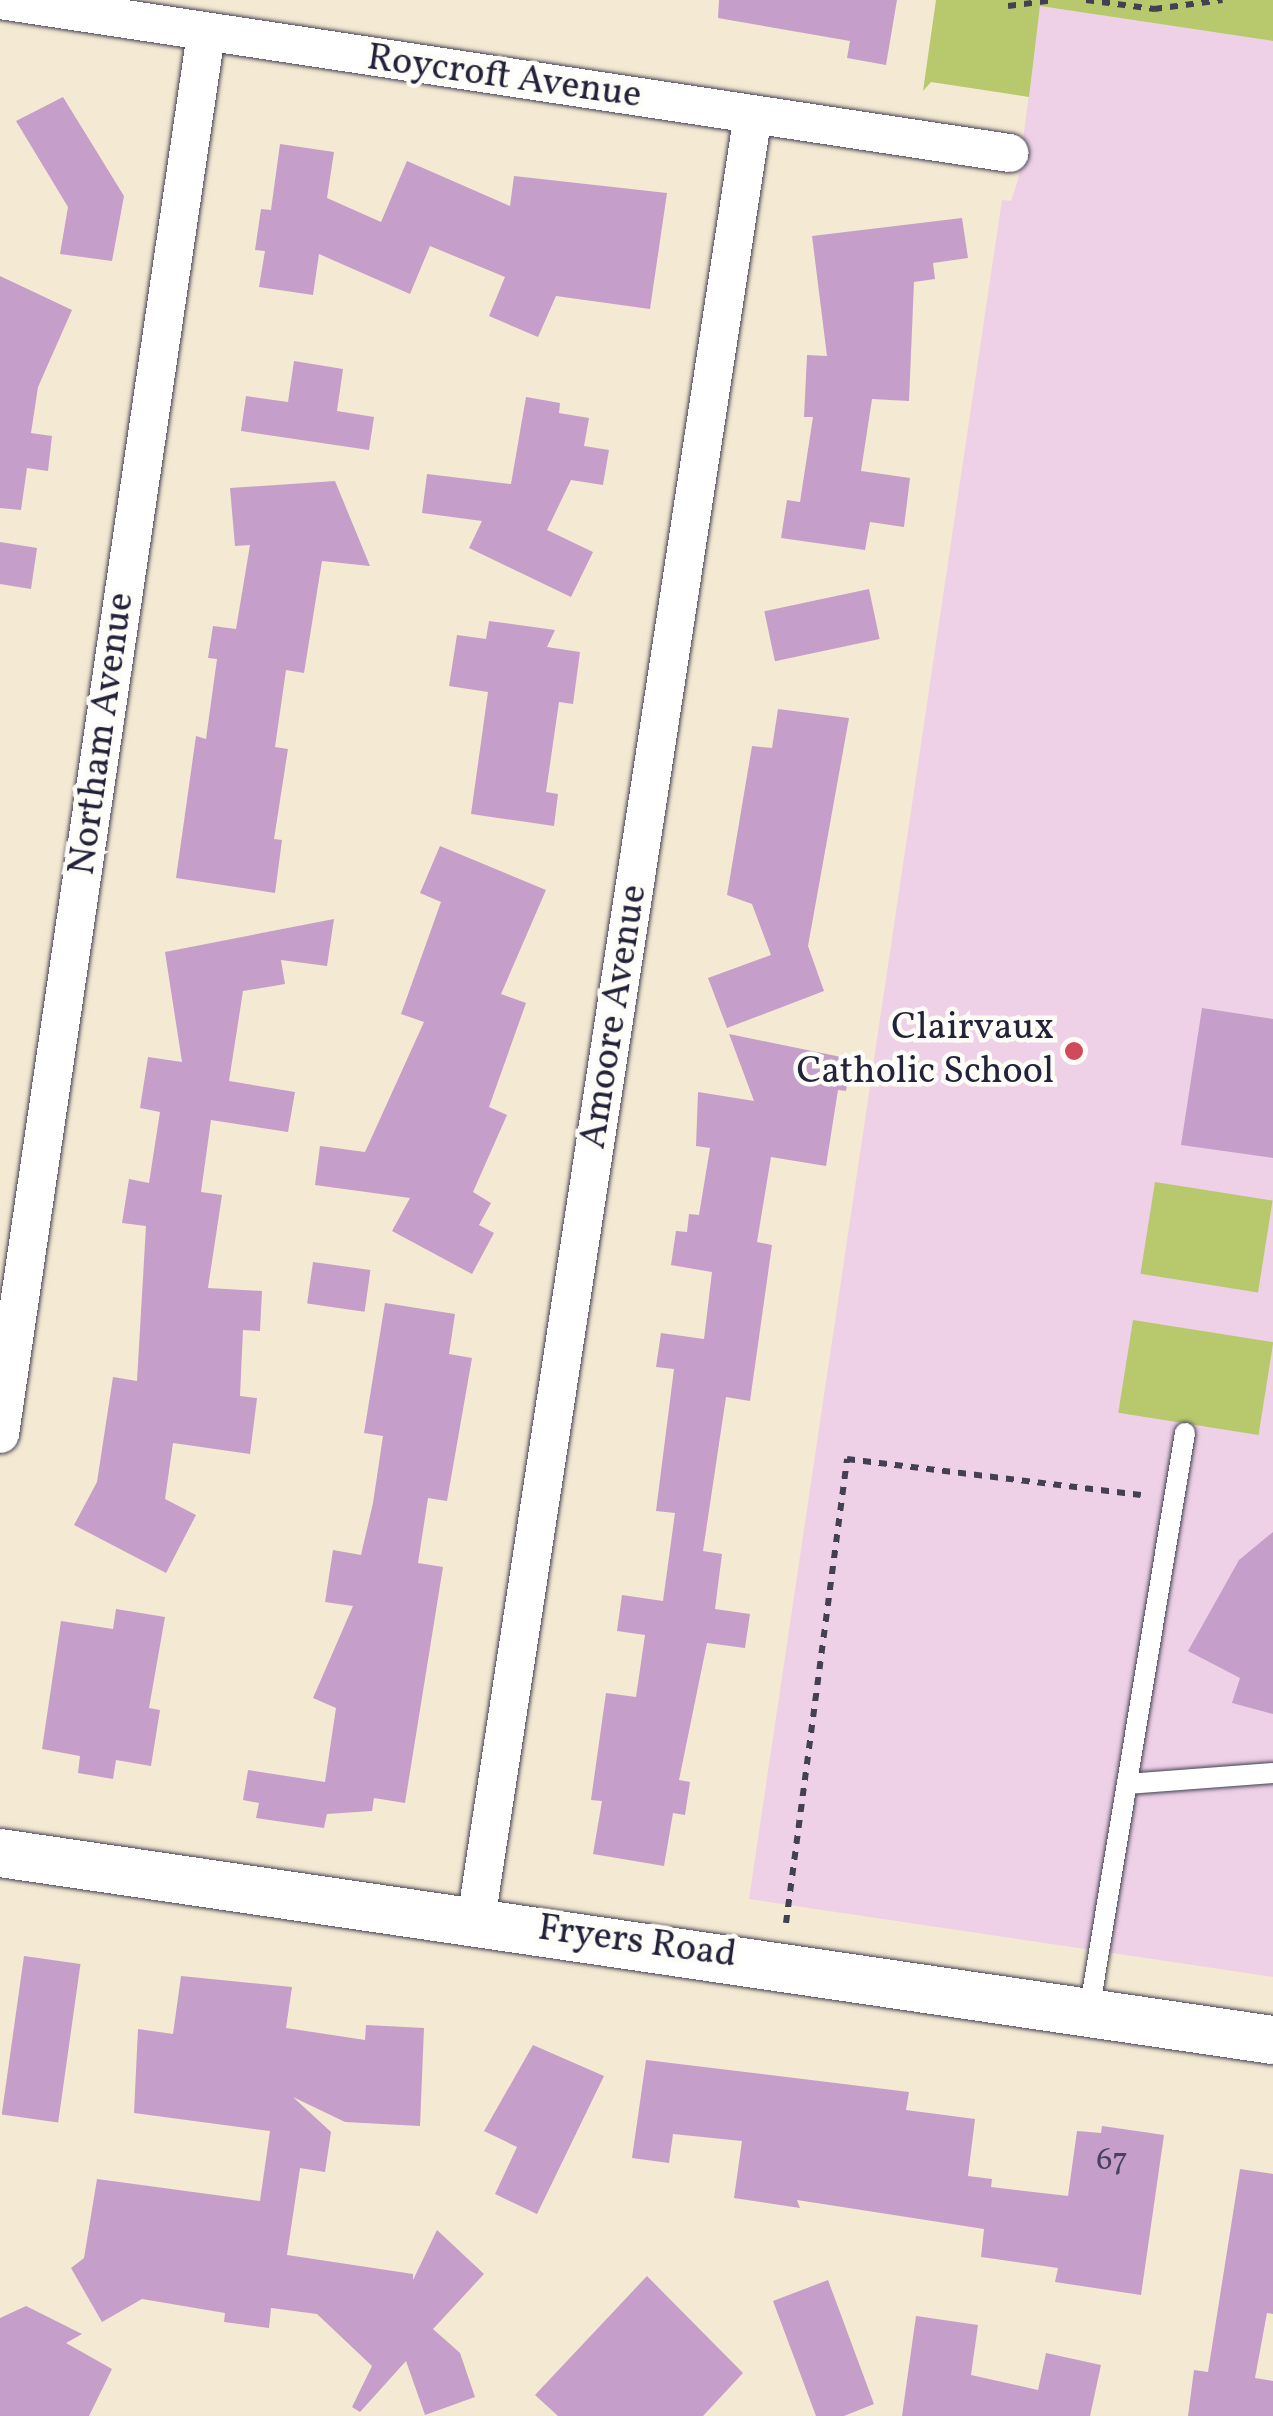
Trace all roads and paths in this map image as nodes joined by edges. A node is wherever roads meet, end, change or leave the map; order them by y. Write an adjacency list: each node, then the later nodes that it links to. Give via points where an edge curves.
1 (0, 0): 6 (street, Roycroft Avenue)
2 (1055, 0): 5 (path)
3 (1086, 0): 4 (path, via 1154,8)
4 (1222, 0)
5 (1008, 6)
6 (206, 34): 7 (street, Roycroft Avenue); 9 (street, Northam Avenue)
7 (754, 114): 8 (street, Roycroft Avenue); 15 (street, Amoore Avenue)
8 (1009, 153)
9 (0, 1434)
10 (1185, 1434): 13 (lane)
11 (1143, 1480): 16 (path, via 1140,1498 848,1460)
12 (1273, 1773): 13 (lane)
13 (1127, 1784): 17 (lane)
14 (0, 1852): 15 (street, Fryers Road)
15 (476, 1920): 16 (street, Fryers Road)
16 (779, 1964): 17 (street, Fryers Road)
17 (1088, 2012): 18 (street, Fryers Road)
18 (1273, 2040)

